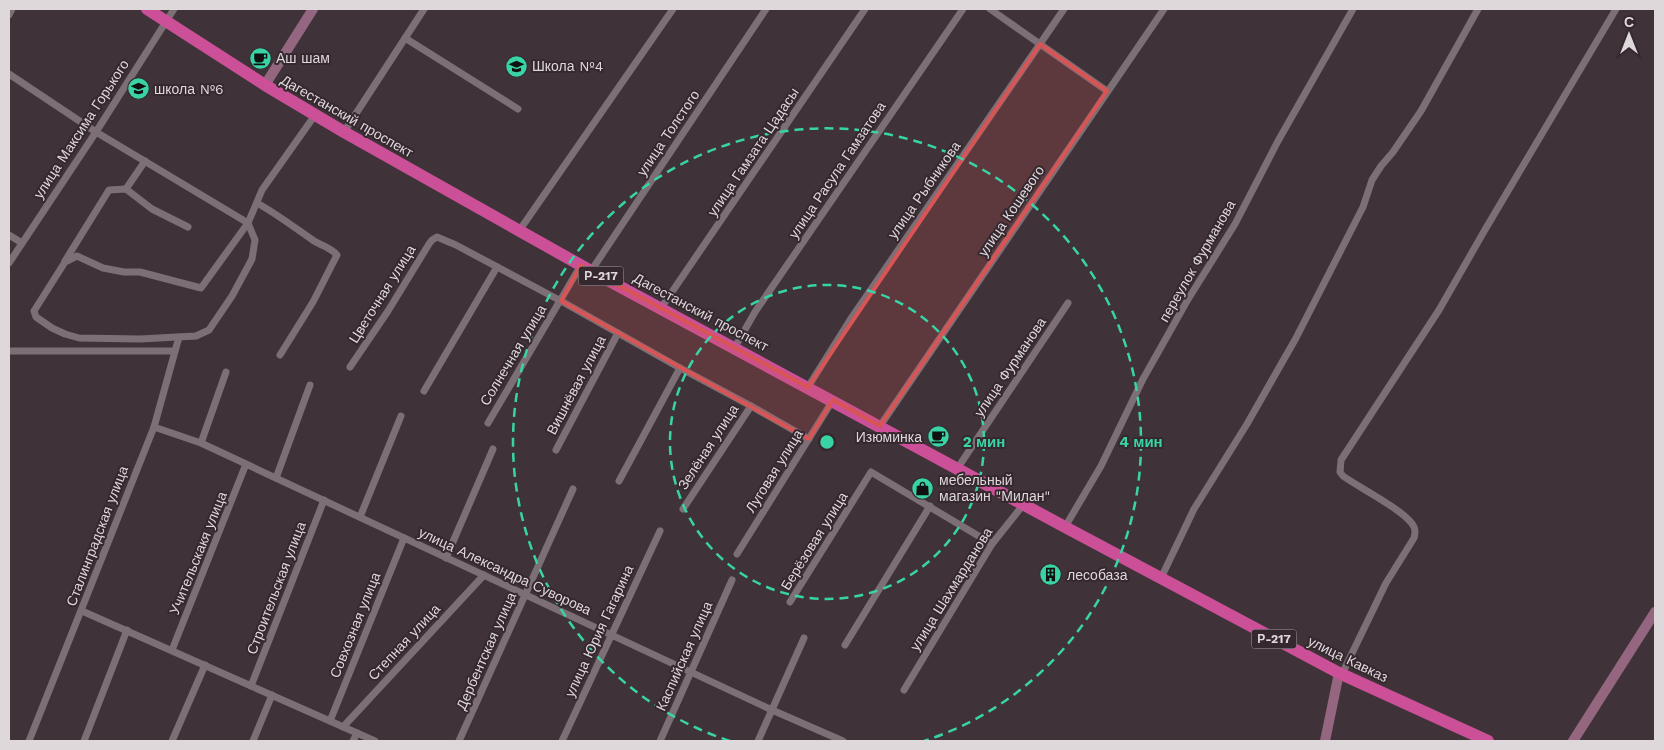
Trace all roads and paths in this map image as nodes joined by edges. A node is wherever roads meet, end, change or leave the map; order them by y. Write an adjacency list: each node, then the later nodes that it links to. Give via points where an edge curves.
1 (12, 9): 16 (street)
2 (147, 9): 17 (highway, Дагестанский проспект / Р-217)
3 (174, 9): 17 (street, улица Максима Горького)
4 (313, 9): 21 (street)
5 (424, 9): 18 (street)
6 (673, 9): 32 (street)
7 (766, 9): 38 (street, улица Толстого)
8 (865, 9): 41 (street, улица Гамзата Цадасы)
9 (962, 9): 44 (street, улица Расула Гамзатова, via 755,312)
10 (990, 9): 19 (street)
11 (1064, 9): 19 (street, улица Рыбникова)
12 (1164, 9): 22 (street, улица Кошевого)
13 (1353, 9): 74 (street, переулок Фурманова, via 1234,224 1143,379 1101,466)
14 (1478, 9): 81 (street, via 1422,111 1372,180 1363,207 1296,338 1194,509)
15 (1616, 9): 94 (street, via 1438,310 1342,460 1340,472 1343,476 1405,516 1416,530)
16 (9, 15)
17 (166, 21): 21 (highway, Дагестанский проспект / Р-217); 25 (street, улица Максима Горького)
18 (405, 38): 23 (street); 26 (street)
19 (1040, 44): 22 (street); 52 (street, улица Рыбникова, via 855,312)
20 (9, 74): 25 (street)
21 (265, 85): 24 (highway, Дагестанский проспект / Р-217)
22 (1107, 91): 58 (street, улица Кошевого)
23 (518, 109)
24 (315, 115): 26 (highway, Дагестанский проспект / Р-217); 29 (street, via 262,190)
25 (96, 132): 27 (street); 34 (street, улица Максима Горького)
26 (344, 132): 32 (highway, Дагестанский проспект / Р-217)
27 (145, 161): 28 (street); 30 (street)
28 (126, 189): 31 (street, via 152,209); 35 (street, via 109,190)
29 (257, 203): 30 (street); 47 (street, via 337,255)
30 (248, 223): 35 (street, via 201,288 140,272 103,268 77,256); 43 (street, via 255,240 252,259 232,296 209,330 196,336)
31 (188, 227)
32 (519, 231): 38 (highway, Дагестанский проспект / Р-217)
33 (9, 235): 34 (street)
34 (22, 243): 36 (street, улица Максима Горького)
35 (65, 262): 43 (street, via 34,311 36,317 52,328 79,338)
36 (9, 263)
37 (497, 267): 39 (street); 48 (street, Цветочная улица, via 456,245 437,238 432,240); 53 (street)
38 (586, 268): 39 (street, улица Толстого); 41 (highway, Дагестанский проспект / Р-217)
39 (561, 300): 42 (street); 57 (street, Солнечная улица)
40 (1068, 303): 65 (street, улица Фурманова)
41 (661, 308): 44 (highway, Дагестанский проспект / Р-217)
42 (618, 333): 49 (street); 63 (street, Вишнёвая улица)
43 (179, 337): 46 (street, Сталинградская улица)
44 (735, 347): 52 (highway, Дагестанский проспект / Р-217)
45 (9, 351): 46 (street)
46 (174, 351): 59 (street, Сталинградская улица)
47 (280, 355)
48 (350, 367)
49 (680, 368): 55 (street); 67 (street)
50 (226, 372): 61 (street)
51 (310, 385): 66 (street)
52 (808, 387): 54 (highway, Дагестанский проспект / Р-217)
53 (424, 391)
54 (833, 400): 58 (highway, Дагестанский проспект / Р-217); 60 (street, Луговая улица)
55 (750, 406): 60 (street, Зелёная улица); 72 (street, Зелёная улица)
56 (401, 416): 73 (street)
57 (488, 423)
58 (880, 426): 65 (highway, Дагестанский проспект / Р-217)
59 (154, 427): 61 (street, улица Александра Суворова); 85 (street, Сталинградская улица)
60 (809, 439): 78 (street, Луговая улица)
61 (201, 443): 64 (street, улица Александра Суворова)
62 (493, 449): 79 (street)
63 (556, 450)
64 (246, 464): 66 (street, улица Александра Суворова); 91 (street, Учительскакя улица)
65 (957, 469): 70 (highway, Дагестанский проспект / Р-217)
66 (276, 478): 69 (street, улица Александра Суворова)
67 (619, 481)
68 (573, 489): 83 (street, Дербентская улица)
69 (324, 500): 73 (street, улица Александра Суворова); 95 (street, Строительская улица)
70 (1023, 505): 74 (highway, Дагестанский проспект / Р-217); 77 (street, улица Шахмарданова)
71 (930, 506): 77 (street); 84 (street, Берёзовая улица, via 871,472); 90 (street)
72 (683, 509)
73 (360, 517): 76 (street, улица Александра Суворова)
74 (1065, 527): 81 (highway, улица Кавказ / Р-217)
75 (660, 531): 88 (street, улица Юрия Гагарина)
76 (404, 538): 79 (street, улица Александра Суворова); 99 (street, Совхозная улица)
77 (992, 544): 96 (street, улица Шахмарданова)
78 (737, 554)
79 (446, 558): 80 (street, улица Александра Суворова)
80 (484, 575): 83 (street, улица Александра Суворова); 100 (street, Степная улица)
81 (1161, 578): 94 (highway, улица Кавказ / Р-217)
82 (732, 580): 93 (street, Каспийская улица)
83 (525, 595): 88 (street, улица Александра Суворова); 109 (street, Дербентская улица)
84 (790, 602)
85 (82, 611): 87 (street); 103 (street, Сталинградская улица)
86 (1655, 612): 115 (street)
87 (127, 630): 91 (street); 104 (street)
88 (611, 635): 93 (street, улица Александра Суворова); 110 (street, улица Юрия Гагарина)
89 (804, 638): 98 (street)
90 (845, 646)
91 (172, 650): 92 (street)
92 (205, 665): 95 (street); 105 (street)
93 (691, 672): 98 (street, улица Александра Суворова); 111 (street, Каспийская улица)
94 (1340, 673): 113 (street); 114 (highway, улица Кавказ / Р-217)
95 (251, 686): 97 (street)
96 (904, 690)
97 (272, 695): 99 (street); 106 (street)
98 (772, 710): 102 (street, улица Александра Суворова); 112 (street)
99 (330, 721): 100 (street)
100 (342, 727): 101 (street)
101 (357, 733): 107 (street); 108 (street)
102 (839, 740)
103 (29, 741)
104 (84, 741)
105 (172, 741)
106 (253, 741)
107 (353, 741)
108 (375, 741)
109 (459, 741)
110 (562, 741)
111 (660, 741)
112 (758, 741)
113 (1325, 741)
114 (1488, 741)
115 (1573, 741)

